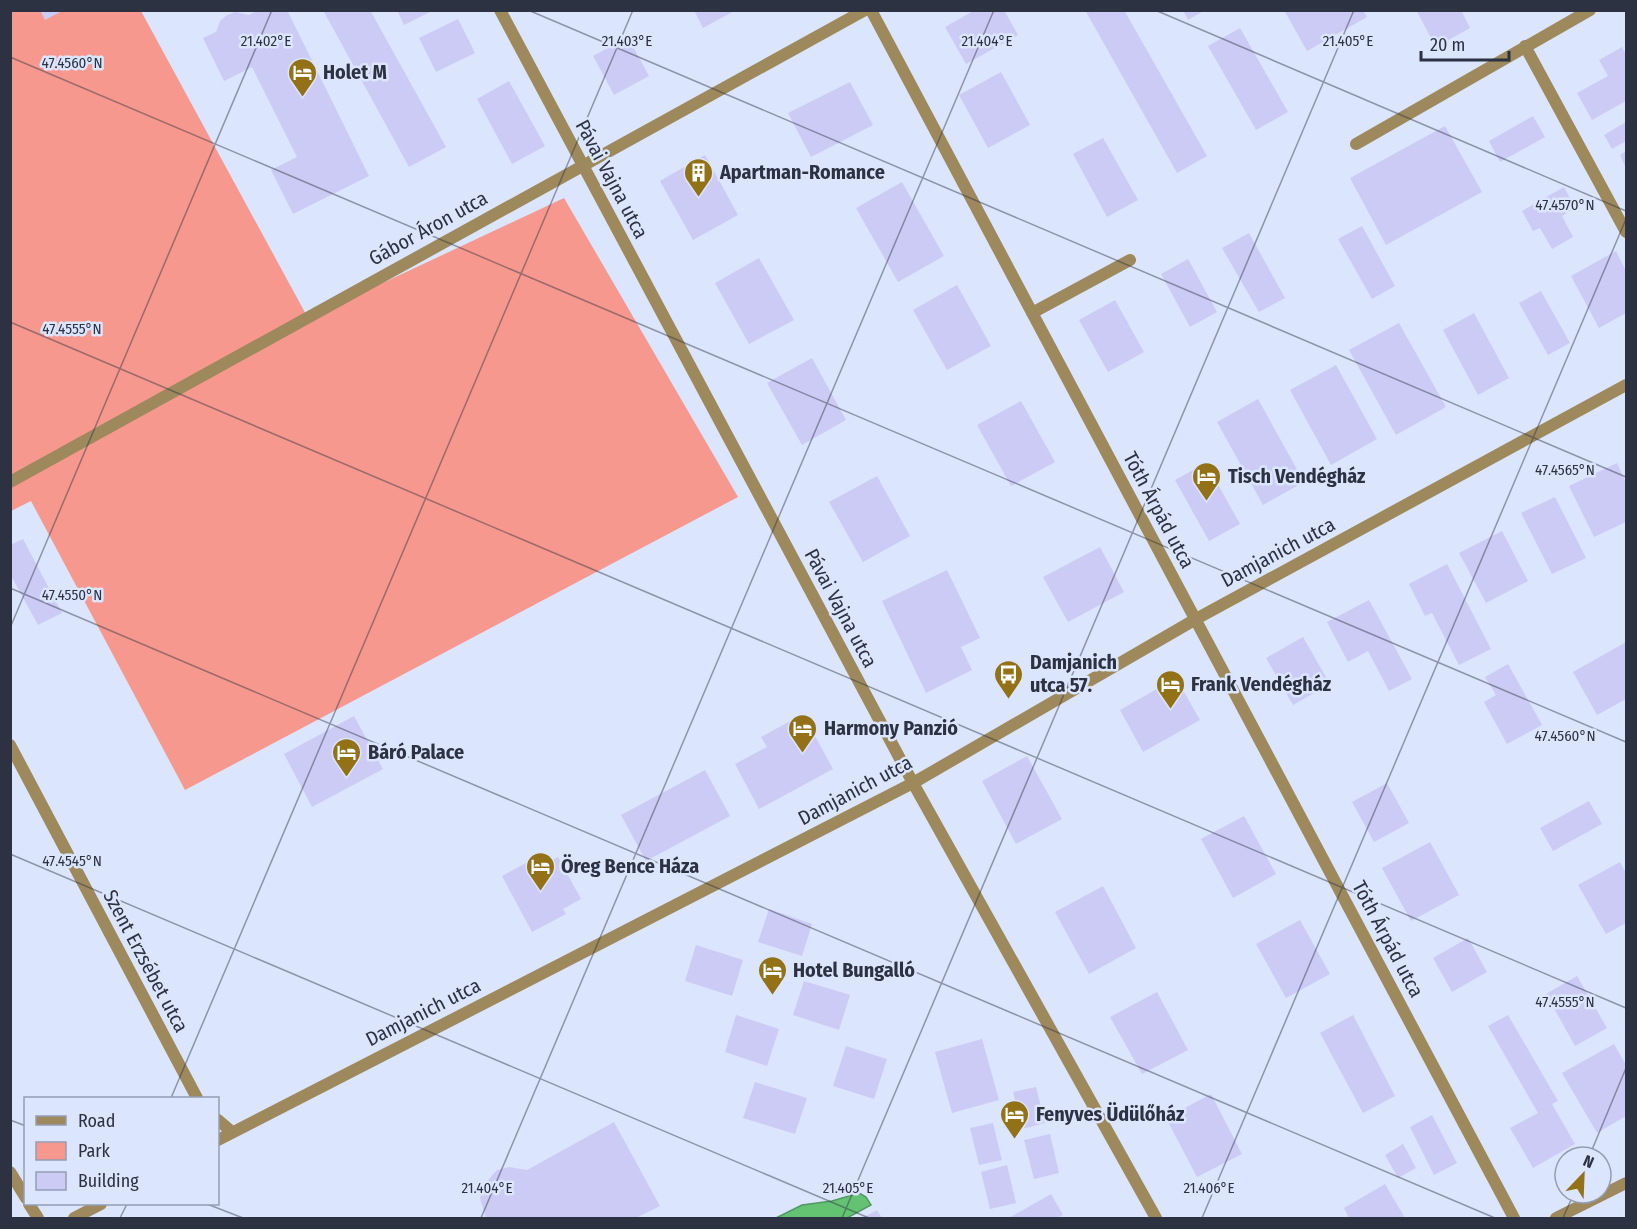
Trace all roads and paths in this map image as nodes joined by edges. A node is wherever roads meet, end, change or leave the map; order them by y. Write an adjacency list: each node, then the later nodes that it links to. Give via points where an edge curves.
1 (500, 10): 7 (street, Pávai Vajna utca)
2 (865, 10): 7 (street, Gábor Áron utca)
3 (871, 10): 10 (street, Tóth Árpád utca)
4 (1590, 10): 5 (street)
5 (1525, 46): 6 (street); 8 (street)
6 (1356, 144)
7 (583, 165): 12 (street, Gábor Áron utca); 15 (street, Pávai Vajna utca)
8 (1626, 232)
9 (1130, 260): 10 (street)
10 (1032, 313): 13 (street, Tóth Árpád utca)
11 (1626, 385): 13 (street, Damjanich utca)
12 (10, 482)
13 (1196, 619): 15 (street, Damjanich utca); 28 (street, Tóth Árpád utca)
14 (10, 746): 16 (street, Szent Erzsébet utca)
15 (913, 783): 18 (street, Damjanich utca); 27 (street, Pávai Vajna utca)
16 (196, 1097)
17 (219, 1121): 18 (street)
18 (232, 1132): 19 (street, Damjanich utca)
19 (219, 1139)
20 (10, 1172): 22 (street)
21 (1626, 1183): 29 (street)
22 (24, 1194)
23 (30, 1205): 25 (street)
24 (97, 1205): 26 (street)
25 (38, 1218)
26 (74, 1218)
27 (1156, 1218)
28 (1514, 1218)
29 (1556, 1218)

